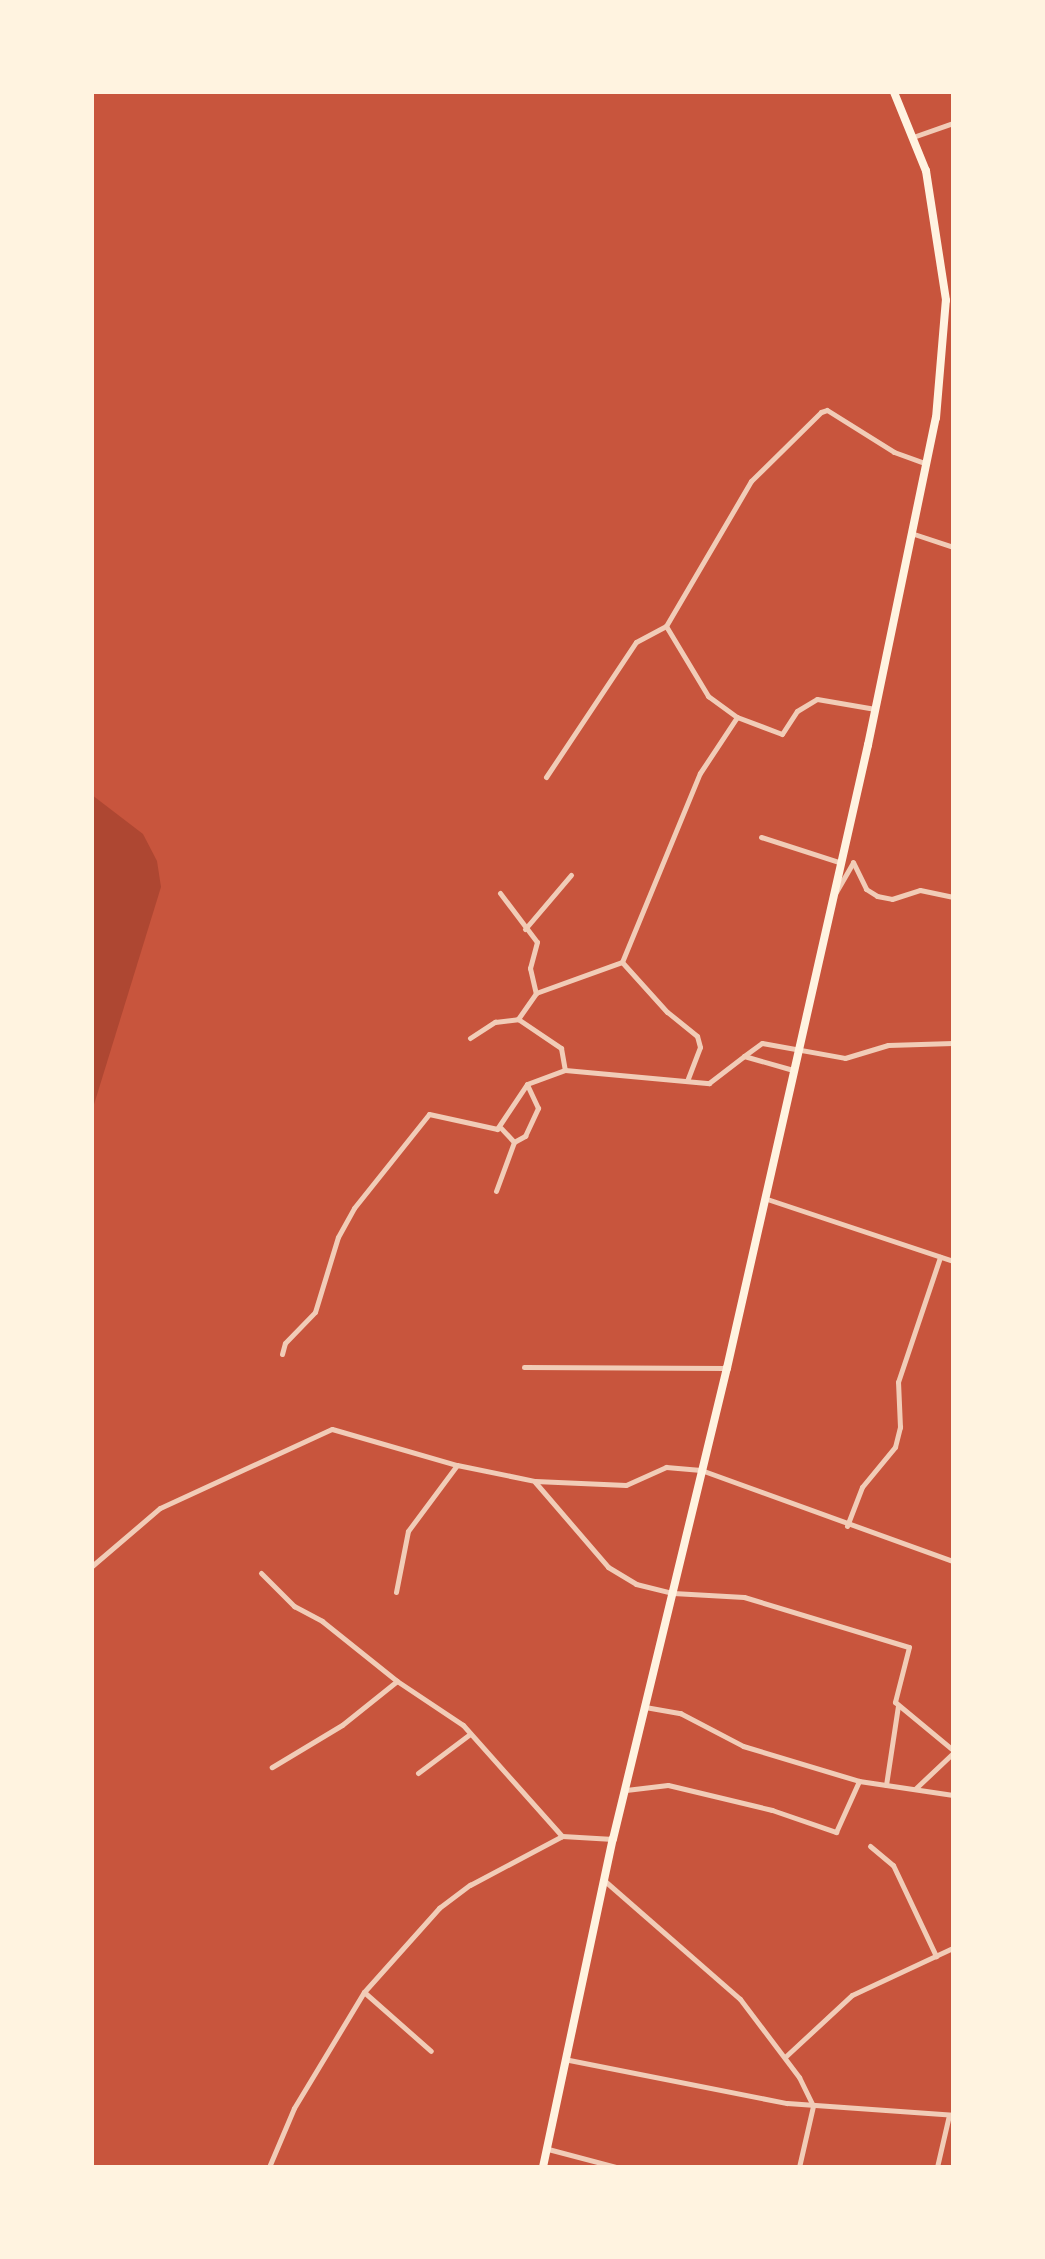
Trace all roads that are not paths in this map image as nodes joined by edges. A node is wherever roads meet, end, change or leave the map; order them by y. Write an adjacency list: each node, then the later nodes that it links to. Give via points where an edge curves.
1 (894, 92): 3 (main road)
2 (953, 123): 3 (street)
3 (913, 137): 4 (main road, via 934,206)
4 (950, 299): 5 (main road)
5 (949, 333): 6 (main road)
6 (928, 465): 7 (main road); 9 (street, via 894,452 827,410 821,412 751,481)
7 (914, 534): 8 (street); 10 (main road)
8 (953, 547)
9 (666, 626): 11 (street, via 708,696); 12 (street, via 636,642)
10 (875, 709): 11 (street, via 817,699 797,711 782,734); 14 (main road)
11 (737, 717): 20 (street, via 700,773)
12 (546, 777)
13 (761, 837): 14 (street)
14 (839, 862): 17 (main road)
15 (571, 875): 19 (street)
16 (500, 893): 19 (street)
17 (832, 893): 18 (street, via 853,862 866,889 877,896 892,899 920,890); 25 (main road)
18 (953, 897)
19 (525, 929): 21 (street, via 537,942 530,968)
20 (622, 962): 21 (street); 29 (street, via 697,1036 700,1047)
21 (536, 993): 22 (street)
22 (518, 1019): 23 (street, via 495,1022); 27 (street, via 561,1048)
23 (470, 1038)
24 (953, 1043): 25 (street, via 888,1045 845,1058)
25 (797, 1049): 26 (street, via 762,1043); 28 (main road)
26 (744, 1056): 28 (street); 29 (street, via 709,1083)
27 (565, 1070): 29 (street); 30 (street)
28 (793, 1070): 34 (main road)
29 (687, 1081)
30 (527, 1084): 31 (street); 32 (street, via 538,1108 525,1136)
31 (501, 1128): 32 (street); 37 (street, via 483,1128 437,1112 421,1121 354,1208 338,1237 315,1312 285,1343)
32 (514, 1142): 33 (street)
33 (496, 1191)
34 (763, 1198): 35 (street); 39 (main road)
35 (940, 1257): 36 (street); 43 (street, via 898,1382 900,1427 895,1447 862,1487)
36 (953, 1261)
37 (282, 1354)
38 (524, 1367): 39 (street)
39 (727, 1368): 41 (main road)
40 (457, 1465): 42 (street); 45 (street, via 332,1429 160,1508); 47 (street, via 408,1531)
41 (701, 1470): 42 (street, via 666,1467 626,1485); 43 (street); 48 (main road)
42 (535, 1481): 48 (street, via 608,1567 636,1584)
43 (847, 1526): 44 (street)
44 (953, 1561)
45 (92, 1566)
46 (261, 1573): 49 (street, via 294,1606 322,1621)
47 (396, 1592)
48 (673, 1593): 50 (street, via 744,1597 909,1647 910,1659 895,1697); 51 (main road)
49 (397, 1681): 52 (street, via 440,1706); 54 (street, via 342,1725)
50 (898, 1705): 53 (street); 57 (street)
51 (645, 1707): 56 (street, via 680,1713 743,1746); 59 (main road)
52 (470, 1734): 55 (street); 61 (street)
53 (953, 1752): 58 (street)
54 (272, 1767)
55 (418, 1773)
56 (859, 1781): 57 (street); 59 (street, via 836,1832 668,1785)
57 (886, 1785): 58 (street)
58 (915, 1789): 60 (street)
59 (626, 1790): 62 (main road)
60 (953, 1795)
61 (562, 1836): 62 (street); 67 (street, via 470,1885 439,1908)
62 (613, 1839): 64 (main road)
63 (870, 1846): 66 (street, via 893,1865)
64 (606, 1882): 69 (street, via 740,1999); 70 (main road)
65 (953, 1948): 66 (street)
66 (936, 1956): 69 (street, via 852,1995)
67 (364, 1992): 68 (street); 74 (street, via 294,2108)
68 (431, 2051)
69 (785, 2057): 71 (street)
70 (569, 2060): 71 (street); 73 (main road)
71 (813, 2106): 72 (street); 77 (street)
72 (951, 2115): 78 (street)
73 (548, 2149): 75 (main road); 76 (street)
74 (269, 2167)
75 (543, 2167)
76 (616, 2167)
77 (799, 2167)
78 (937, 2167)

